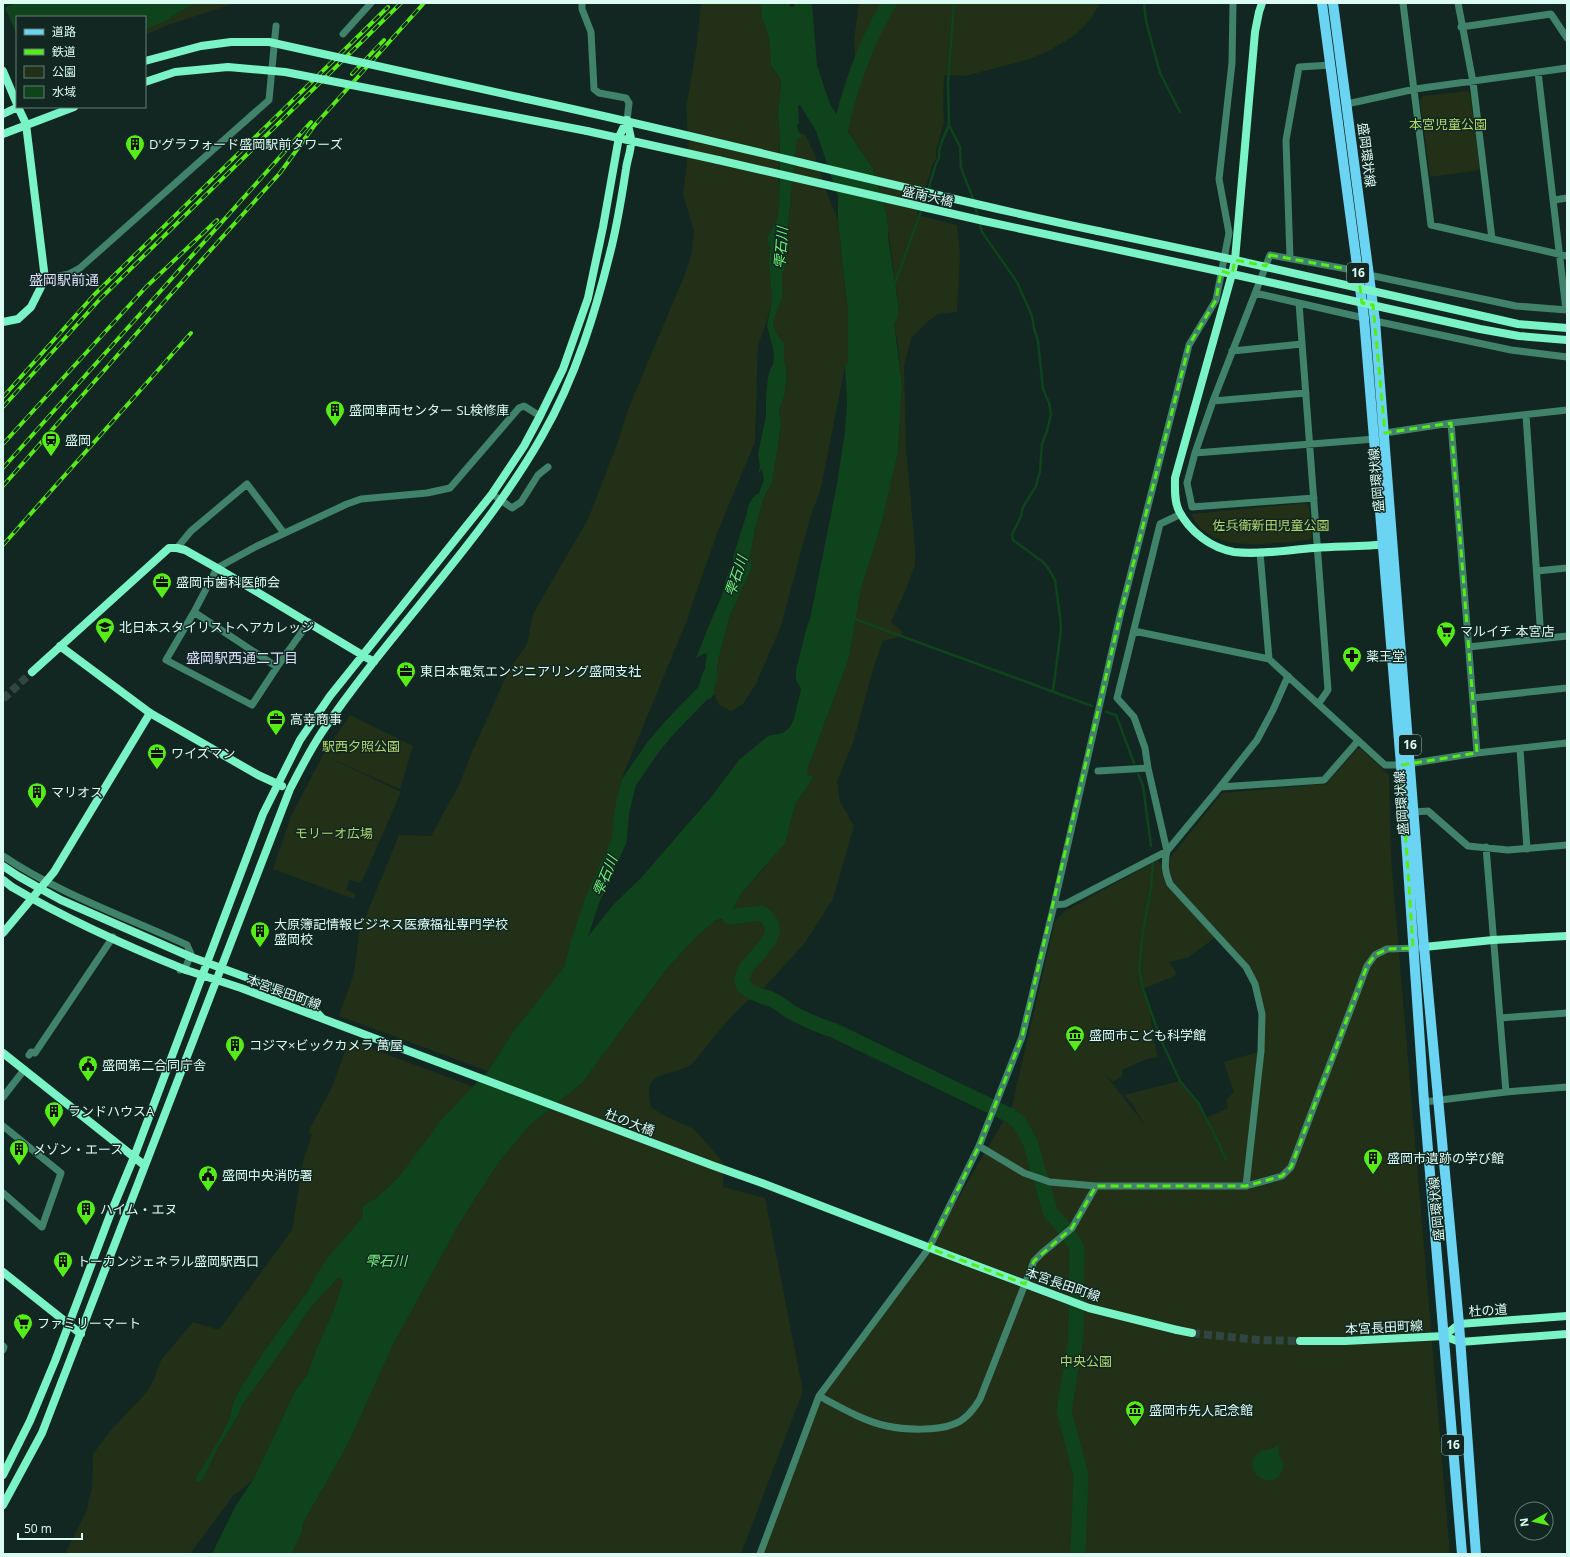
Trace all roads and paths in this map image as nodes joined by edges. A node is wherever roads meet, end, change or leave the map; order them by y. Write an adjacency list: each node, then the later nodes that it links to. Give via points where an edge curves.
1 (371, 3): 11 (street)
2 (582, 3): 27 (street, via 582,10 591,32 594,89 599,93 626,98 629,103)
3 (1233, 3): 115 (street, via 1232,63 1219,179 1229,233 1216,300 1189,345 1120,616)
4 (1262, 3): 37 (street, via 1255,32)
5 (1322, 3): 14 (main road, 盛岡環状線 / 16)
6 (1333, 3): 22 (main road, 盛岡環状線 / 16)
7 (1403, 3): 20 (street)
8 (1458, 3): 10 (street)
9 (276, 26): 41 (street, via 269,100 80,268 69,274)
10 (1462, 27): 12 (street, via 1551,14); 19 (street)
11 (343, 34)
12 (1567, 38)
13 (146, 61): 27 (street, 盛南大橋, bridge, via 208,45 269,42)
14 (1331, 65): 36 (street, via 1299,67 1286,140); 38 (main road, 盛岡環状線 / 16)
15 (1567, 68): 17 (street)
16 (3, 71): 21 (street)
17 (1538, 72): 19 (street); 33 (street)
18 (146, 82): 30 (street, 盛南大橋, bridge, via 175,72 228,67 285,72)
19 (1473, 82): 20 (street); 34 (street)
20 (1415, 89): 22 (street); 34 (street, via 1431,225)
21 (16, 102)
22 (1347, 104): 40 (main road, 盛岡環状線 / 16)
23 (16, 108): 26 (street)
24 (18, 108): 28 (street)
25 (71, 108): 28 (street)
26 (3, 114)
27 (627, 120): 30 (street); 31 (street); 37 (street, 盛南大橋, bridge, via 987,208)
28 (26, 124): 29 (street); 41 (street)
29 (3, 134)
30 (619, 137): 31 (street, 盛南大橋); 57 (street, via 588,298 563,369)
31 (631, 140): 39 (street, 盛南大橋, bridge, via 984,221); 66 (street, via 616,229 588,332 567,388 543,435)
32 (1567, 198): 33 (street)
33 (1554, 200): 35 (street)
34 (1492, 239): 35 (street)
35 (1564, 256): 44 (street)
36 (1290, 258): 38 (street); 42 (street, via 1270,255)
37 (1235, 260): 39 (street); 48 (street, 盛南大橋, bridge, via 1518,324)
38 (1358, 272): 45 (main road, 盛岡環状線 / 16)
39 (1232, 274): 49 (street, 盛南大橋, bridge, via 1480,329 1519,336); 67 (street, via 1175,478 1175,496)
40 (1369, 275): 44 (street, via 1516,306); 46 (main road, 盛岡環状線 / 16)
41 (45, 278): 47 (street, via 31,307 18,319)
42 (1254, 293): 43 (street); 51 (street)
43 (1299, 303): 45 (street); 50 (street)
44 (1566, 310)
45 (1364, 318): 60 (main road, 盛岡環状線 / 16)
46 (1375, 321): 52 (street, via 1511,350); 59 (main road, 盛岡環状線 / 16)
47 (3, 322)
48 (1567, 328)
49 (1567, 340)
50 (1302, 344): 51 (street); 53 (street)
51 (1232, 351): 54 (street)
52 (1567, 357)
53 (1306, 394): 54 (street); 61 (street)
54 (1213, 401): 62 (street)
55 (1567, 410): 56 (street)
56 (1526, 414): 58 (street); 76 (street)
57 (540, 416): 64 (street, via 524,446); 68 (street, via 524,406 519,408 450,488 427,493 361,499)
58 (1451, 423): 59 (street); 83 (street)
59 (1385, 433): 69 (main road, 盛岡環状線 / 16)
60 (1375, 439): 61 (street); 70 (main road, 盛岡環状線 / 16)
61 (1309, 445): 62 (street); 65 (street)
62 (1195, 453): 65 (street, via 1187,484 1192,507)
63 (548, 467): 66 (street, via 538,475 521,502 512,508)
64 (492, 494): 66 (street); 84 (street)
65 (1314, 498): 72 (street)
66 (501, 500): 86 (street, via 452,566)
67 (1181, 514): 73 (street, via 1200,537 1211,543 1234,552); 79 (street, via 1160,524)
68 (284, 533): 71 (street, via 247,484 191,531); 74 (street)
69 (1394, 543): 70 (street); 98 (main road, 盛岡環状線 / 16)
70 (1383, 544): 72 (street); 99 (main road, 盛岡環状線 / 16)
71 (177, 548): 74 (street); 82 (street, via 169,548)
72 (1318, 548): 73 (street); 92 (street, via 1328,690)
73 (1260, 552): 85 (street)
74 (217, 568): 77 (street); 78 (street)
75 (1567, 568): 76 (street)
76 (1537, 571): 81 (street)
77 (194, 612): 87 (street); 87 (street, via 166,660 252,705)
78 (310, 622): 84 (street); 87 (street)
79 (1134, 631): 85 (street); 100 (street, via 1117,698 1134,717 1145,748)
80 (1567, 636): 81 (street)
81 (1541, 639): 83 (street)
82 (60, 646): 88 (street); 93 (street)
83 (1469, 647): 91 (street)
84 (363, 654): 86 (street); 102 (street, via 300,740)
85 (1269, 659): 89 (street)
86 (374, 662): 104 (street, via 321,734)
87 (277, 667)
88 (32, 672)
89 (1288, 676): 92 (street); 103 (street, via 1256,740)
90 (1567, 688): 91 (street)
91 (1473, 698): 97 (street)
92 (1319, 703): 94 (street)
93 (150, 713): 102 (street); 113 (street, bridge, via 54,872)
94 (1358, 741): 99 (street, via 1385,765); 103 (street, via 1324,780)
95 (1567, 743): 96 (street)
96 (1520, 749): 97 (street); 108 (street)
97 (1477, 753): 98 (street)
98 (1411, 763): 99 (street); 105 (main road, 盛岡環状線 / 16)
99 (1401, 765): 121 (main road, 盛岡環状線 / 16)
100 (1148, 768): 101 (street); 109 (street)
101 (1098, 771)
102 (278, 784): 104 (street); 122 (street, via 263,814)
103 (1220, 788): 109 (street)
104 (290, 789): 123 (street)
105 (1414, 812): 107 (street, via 1428,811 1468,846); 120 (main road, 盛岡環状線 / 16)
106 (1567, 845): 108 (street)
107 (1486, 847): 108 (street); 119 (street)
108 (1527, 849)
109 (1167, 851): 115 (street, via 1065,904); 142 (street, via 1164,862 1170,884 1246,967 1255,984 1262,1014 1261,1051)
110 (3, 856): 118 (street, via 62,889 187,945 191,954 185,969 180,971)
111 (3, 866): 113 (street, 本宮長田町線)
112 (3, 881): 114 (street, 本宮長田町線, bridge); 118 (street)
113 (41, 889): 114 (street, bridge); 122 (street, 本宮長田町線, bridge)
114 (33, 898): 116 (street, bridge); 124 (street, 本宮長田町線, bridge, via 130,948)
115 (1054, 905): 138 (street, via 1022,1037)
116 (3, 933)
117 (1567, 936): 119 (street)
118 (113, 937): 130 (street, via 35,1053 31,1052)
119 (1493, 940): 120 (street); 127 (street)
120 (1424, 947): 121 (street); 135 (main road, 盛岡環状線 / 16)
121 (1413, 948): 136 (main road, 盛岡環状線 / 16); 142 (street, via 1387,950 1375,955 1367,966 1291,1167 1282,1176)
122 (206, 963): 123 (street, 本宮長田町線); 124 (street)
123 (220, 968): 125 (street); 128 (street, 本宮長田町線, via 268,984 307,1002)
124 (202, 976): 125 (street, 本宮長田町線); 139 (street)
125 (215, 980): 128 (street, 本宮長田町線); 140 (street)
126 (1567, 1013): 127 (street)
127 (1500, 1018): 133 (street)
128 (323, 1019): 144 (street, 杜の大橋)
129 (3, 1053): 131 (street)
130 (29, 1055)
131 (24, 1070): 134 (street); 139 (street)
132 (1567, 1087): 133 (street)
133 (1506, 1092): 135 (street)
134 (3, 1097)
135 (1439, 1101): 136 (street); 148 (main road, 盛岡環状線 / 16)
136 (1424, 1102): 152 (main road, 盛岡環状線 / 16)
137 (3, 1126): 143 (street, via 60,1173 42,1227)
138 (979, 1146): 141 (street, via 1024,1173 1050,1182); 144 (street)
139 (134, 1157): 140 (street); 147 (street)
140 (144, 1165): 150 (street)
141 (1096, 1186): 142 (street); 157 (street, via 1068,1232 1034,1261 980,1399 964,1418 941,1427 905,1429 870,1420)
142 (1246, 1186)
143 (3, 1193)
144 (929, 1248): 149 (street, 本宮長田町線, bridge, via 1089,1308); 157 (street)
145 (3, 1272): 147 (street)
146 (1567, 1316): 148 (street, 杜の道)
147 (68, 1324): 150 (street); 158 (street, via 30,1421)
148 (1459, 1324): 152 (street, 杜の道); 154 (main road, 盛岡環状線 / 16)
149 (1192, 1333)
150 (81, 1334): 159 (street, via 42,1433)
151 (1567, 1334): 154 (street)
152 (1444, 1336): 153 (street, 本宮長田町線); 154 (street); 161 (main road, 盛岡環状線 / 16)
153 (1300, 1341)
154 (1460, 1342): 162 (main road, 盛岡環状線 / 16)
155 (3, 1346): 156 (street)
156 (3, 1350)
157 (819, 1396): 160 (street)
158 (3, 1475)
159 (3, 1506)
160 (760, 1554)
161 (1462, 1554)
162 (1476, 1554)

